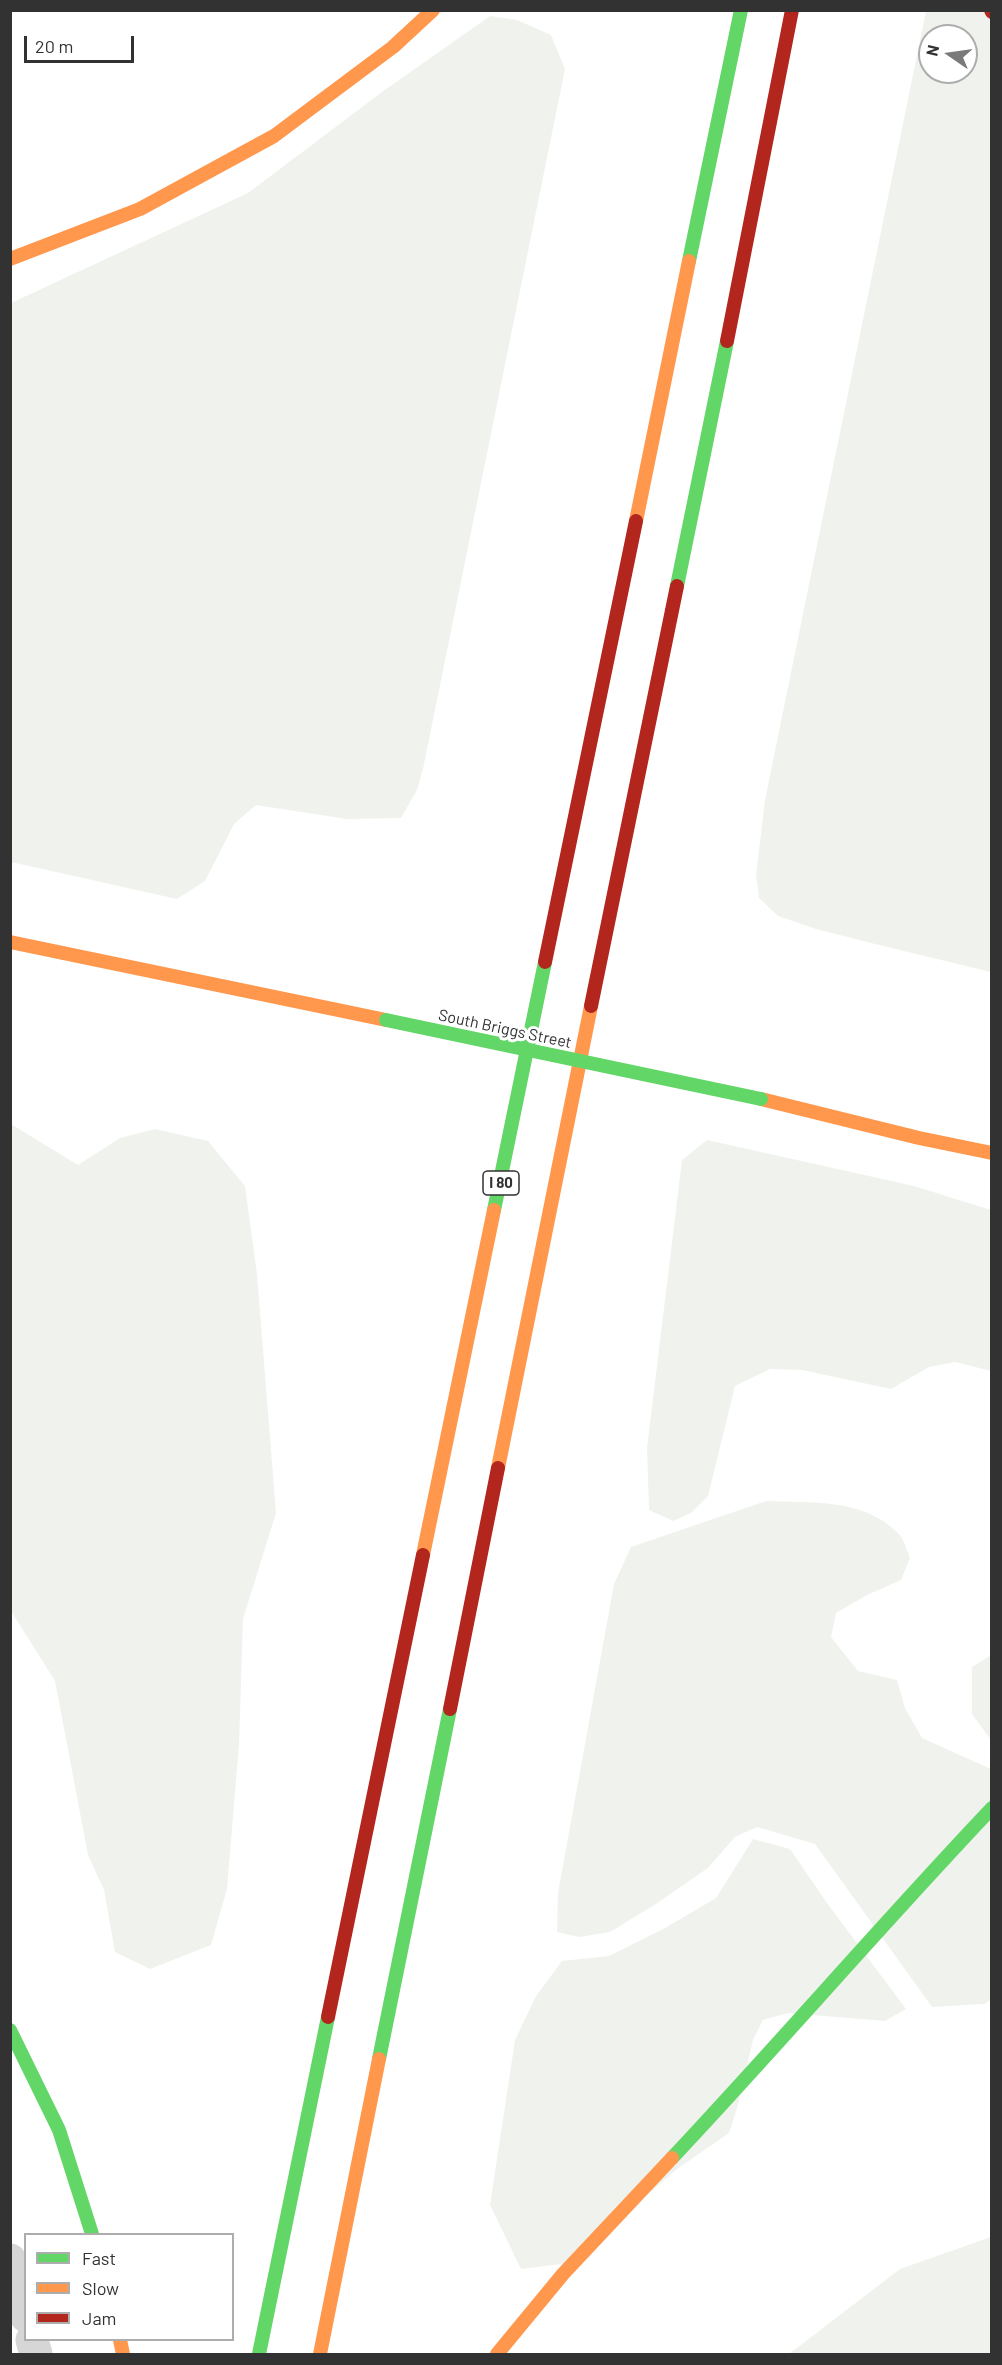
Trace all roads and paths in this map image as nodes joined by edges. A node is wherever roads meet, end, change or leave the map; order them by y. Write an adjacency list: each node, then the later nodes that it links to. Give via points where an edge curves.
1 (433, 10): 4 (main road, via 393,47 274,136 140,209)
2 (741, 10): 12 (main road, I 80)
3 (792, 10): 13 (main road)
4 (10, 259)
5 (10, 942): 6 (main road, South Briggs Street, bridge, via 761,1100)
6 (992, 1153)
7 (992, 1808): 14 (main road, via 752,2073 562,2274)
8 (10, 2030): 9 (main road, via 59,2130)
9 (91, 2233)
10 (10, 2260): 11 (street)
11 (24, 2309)
12 (260, 2355)
13 (320, 2355)
14 (497, 2355)

